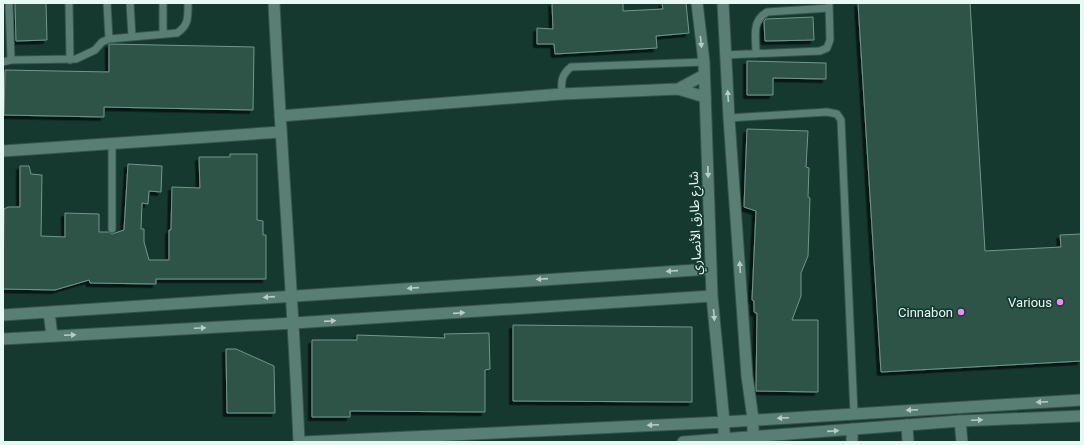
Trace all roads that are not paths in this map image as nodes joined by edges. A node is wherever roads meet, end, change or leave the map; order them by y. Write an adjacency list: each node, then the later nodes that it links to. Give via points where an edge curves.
1 (9, 3): 16 (lane)
2 (69, 3): 17 (lane)
3 (107, 3): 13 (lane)
4 (130, 3): 12 (lane)
5 (163, 3): 11 (lane)
6 (188, 3): 11 (lane, via 188,19 184,28 177,33)
7 (274, 3): 24 (street)
8 (697, 3): 19 (street, شارع طارق الأنصاري, one-way to 19)
9 (723, 3): 15 (street)
10 (829, 6): 14 (lane, via 767,12 756,22); 14 (lane, via 830,40 827,48 820,51)
11 (163, 34): 12 (lane)
12 (132, 37): 13 (lane)
13 (109, 39): 17 (lane, via 95,50)
14 (756, 54): 15 (lane)
15 (725, 55): 25 (street, one-way to 15)
16 (11, 60): 17 (lane); 18 (lane)
17 (70, 60)
18 (3, 62)
19 (704, 62): 20 (street, شارع طارق الأنصاري); 22 (lane, via 571,67 561,81)
20 (704, 75): 21 (street); 23 (street, شارع طارق الأنصاري)
21 (678, 89): 22 (street); 23 (street)
22 (562, 94): 24 (street)
23 (705, 97): 30 (street, شارع طارق الأنصاري, one-way to 30)
24 (280, 116): 26 (street)
25 (730, 118): 39 (lane, via 827,112 837,114 841,120); 41 (street, one-way to 25, via 747,376)
26 (281, 132): 27 (street); 31 (street)
27 (112, 143): 28 (street); 29 (lane)
28 (3, 151)
29 (112, 229)
30 (711, 269): 31 (street, one-way to 31); 32 (street, شارع طارق الأنصاري)
31 (291, 296): 33 (street, one-way to 33); 35 (street)
32 (712, 296): 35 (street, one-way to 32); 43 (street, شارع طارق الأنصاري, one-way to 43)
33 (49, 312): 34 (street); 36 (street)
34 (3, 315)
35 (294, 323): 36 (street, one-way to 35); 48 (street)
36 (52, 336): 37 (street)
37 (3, 339)
38 (1081, 400): 39 (street, one-way to 39)
39 (854, 413): 41 (street, one-way to 41)
40 (1081, 416): 42 (street, one-way to 40)
41 (753, 419): 43 (street); 46 (street)
42 (960, 421): 44 (street); 53 (street)
43 (724, 422): 47 (street, شارع طارق الأنصاري); 49 (street, one-way to 49)
44 (907, 425): 45 (street); 52 (street)
45 (852, 429): 46 (street, one-way to 45); 51 (street)
46 (753, 439): 47 (street)
47 (724, 440): 50 (street)
48 (299, 442)
49 (304, 442)
50 (683, 442)
51 (852, 442)
52 (908, 442)
53 (962, 442)

